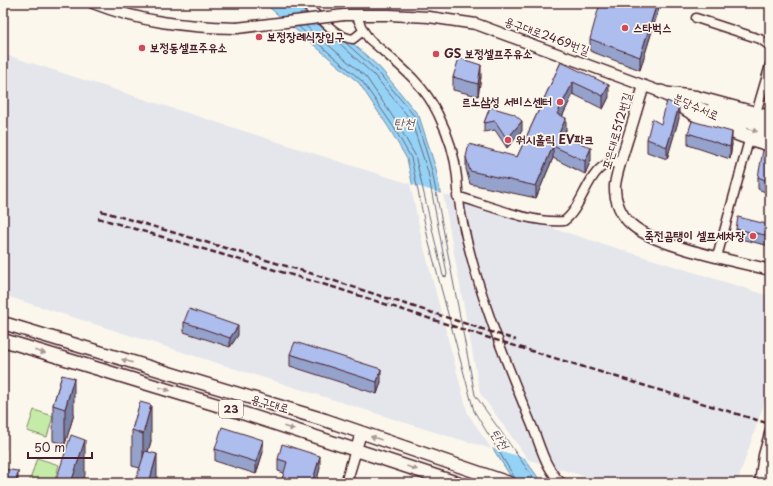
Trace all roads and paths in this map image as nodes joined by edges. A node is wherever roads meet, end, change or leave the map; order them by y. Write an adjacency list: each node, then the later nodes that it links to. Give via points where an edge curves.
1 (93, 3): 3 (street, 용구대로2469번길, bridge, via 132,17 210,27 237,28)
2 (302, 3): 5 (street, via 338,34 353,39)
3 (356, 15): 5 (street); 8 (street, 용구대로2469번길, via 429,17 476,24)
4 (696, 18): 6 (street, via 760,39)
5 (363, 31): 17 (street, via 421,85 429,96 454,156)
6 (770, 46)
7 (770, 65): 10 (street)
8 (644, 86): 9 (street, 용구대로2469번길); 16 (street, 포은대로512번길)
9 (661, 92): 10 (street, via 696,96); 12 (highway, 분당수서로); 13 (highway, 분당수서로, one-way to 13, via 734,124); 14 (street, via 686,112 737,137)
10 (756, 113): 11 (street)
11 (770, 116)
12 (770, 125)
13 (770, 136)
14 (749, 140): 15 (street); 18 (street)
15 (770, 146)
16 (621, 161): 17 (street, via 605,165 596,174 564,221 532,218); 18 (street, 포은대로512번길, via 615,186 618,203 622,216 633,227 654,238)
17 (457, 196): 28 (street, via 474,270 516,387 550,468)
18 (717, 256): 19 (street, 포은대로512번길)
19 (770, 270)
20 (3, 323): 23 (main road, 용구대로 / 23, one-way to 20)
21 (3, 340): 24 (main road, 용구대로 / 23, one-way to 24)
22 (770, 430): 29 (street)
23 (361, 433): 24 (street); 27 (main road, 용구대로 / 23, one-way to 23)
24 (356, 449): 25 (street); 26 (main road, 용구대로 / 23, one-way to 26)
25 (346, 483)
26 (457, 483)
27 (509, 483)
28 (562, 483)
29 (758, 483)

